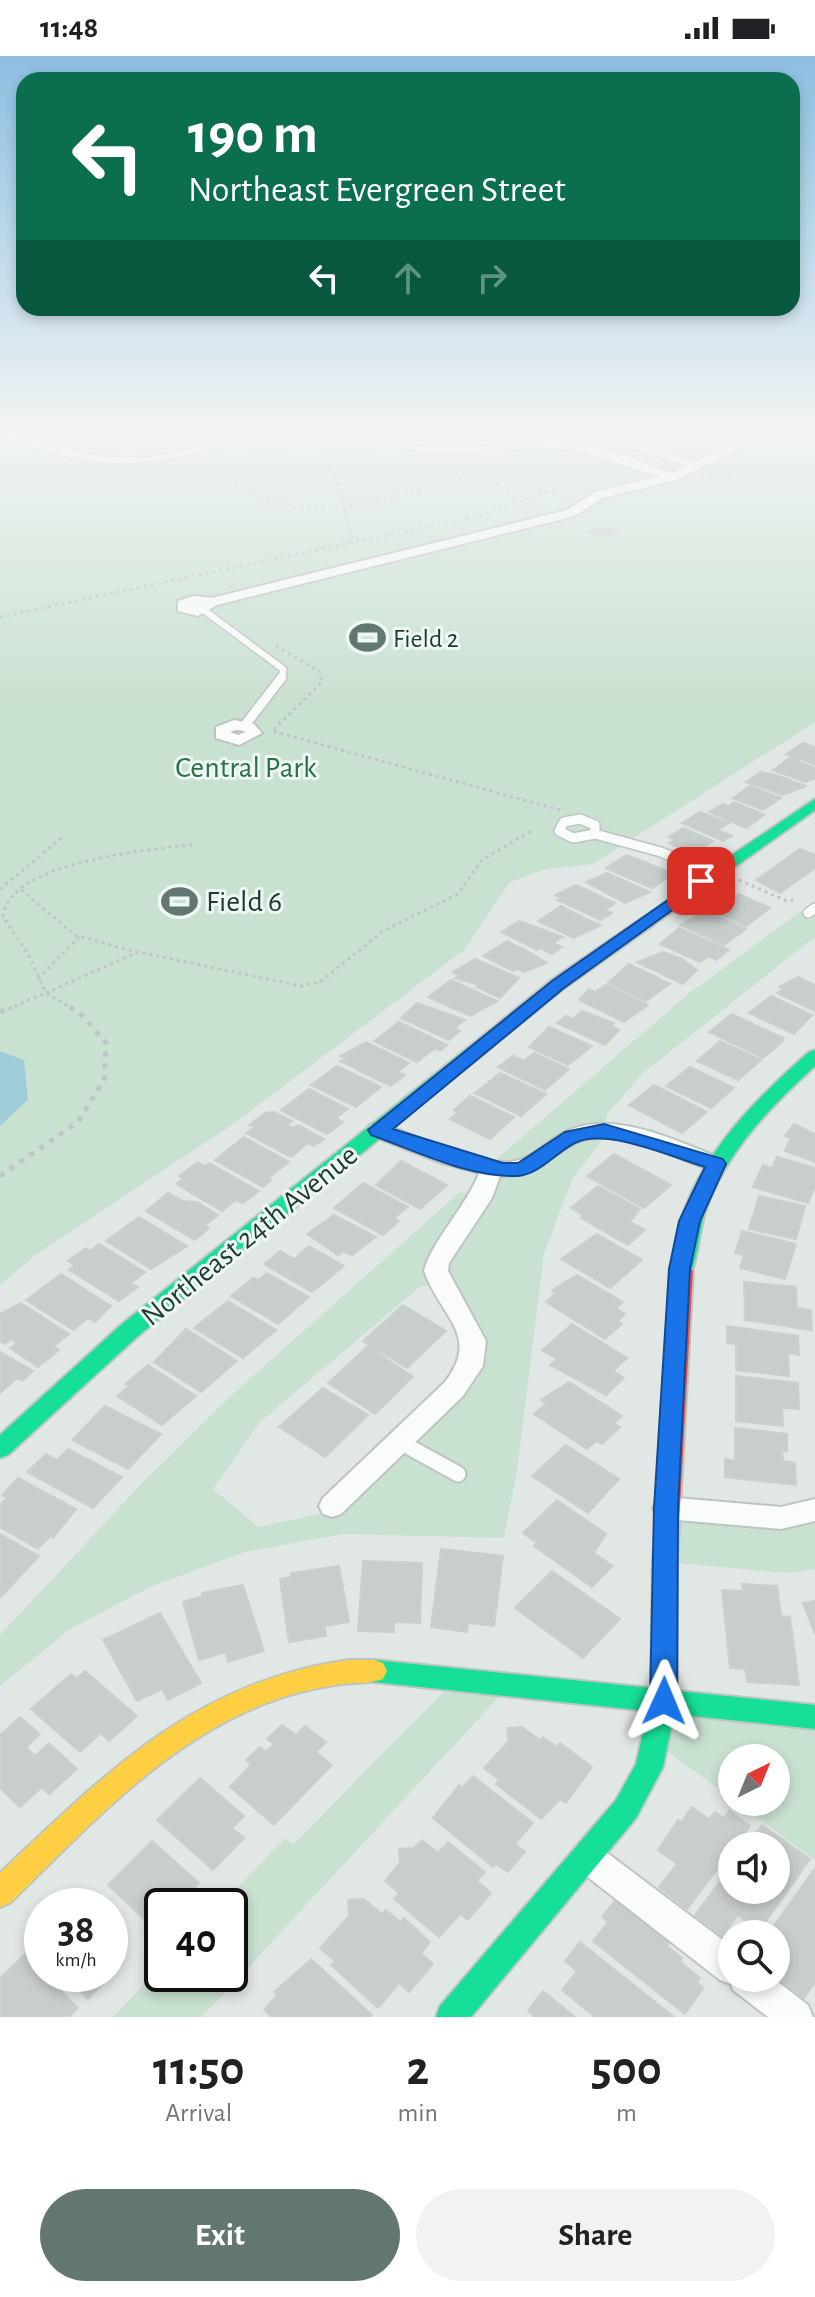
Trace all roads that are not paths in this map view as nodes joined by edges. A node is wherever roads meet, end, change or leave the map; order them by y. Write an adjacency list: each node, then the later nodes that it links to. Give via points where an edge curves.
1 (542, 521): 2 (street)
2 (207, 607): 3 (lane, via 283,669 282,681)
3 (245, 725)
4 (815, 803): 6 (street, Northeast 24th Avenue)
5 (595, 834): 6 (lane, via 661,852)
6 (712, 874): 8 (street, Northeast 24th Avenue, via 558,984)
7 (815, 1056): 9 (street, via 748,1118)
8 (378, 1130): 10 (street); 12 (street, Northeast 24th Avenue, via 130,1330)
9 (716, 1164): 10 (street, via 604,1130 571,1136 522,1169); 15 (street, via 690,1221 680,1269)
10 (492, 1168): 11 (street, via 481,1198 436,1271 474,1341 471,1366)
11 (400, 1442): 13 (lane); 14 (street)
12 (0, 1449)
13 (458, 1474)
14 (332, 1506)
15 (666, 1508): 16 (street, via 781,1518); 17 (street)
16 (815, 1510)
17 (664, 1701): 18 (street); 19 (street, via 638,1791); 20 (street, via 367,1670 315,1676 254,1694 165,1743)
18 (815, 1717)
19 (587, 1857): 21 (street); 23 (street)
20 (0, 1893)
21 (718, 1957)
22 (763, 1992): 24 (street)
23 (451, 2017)
24 (796, 2017)

